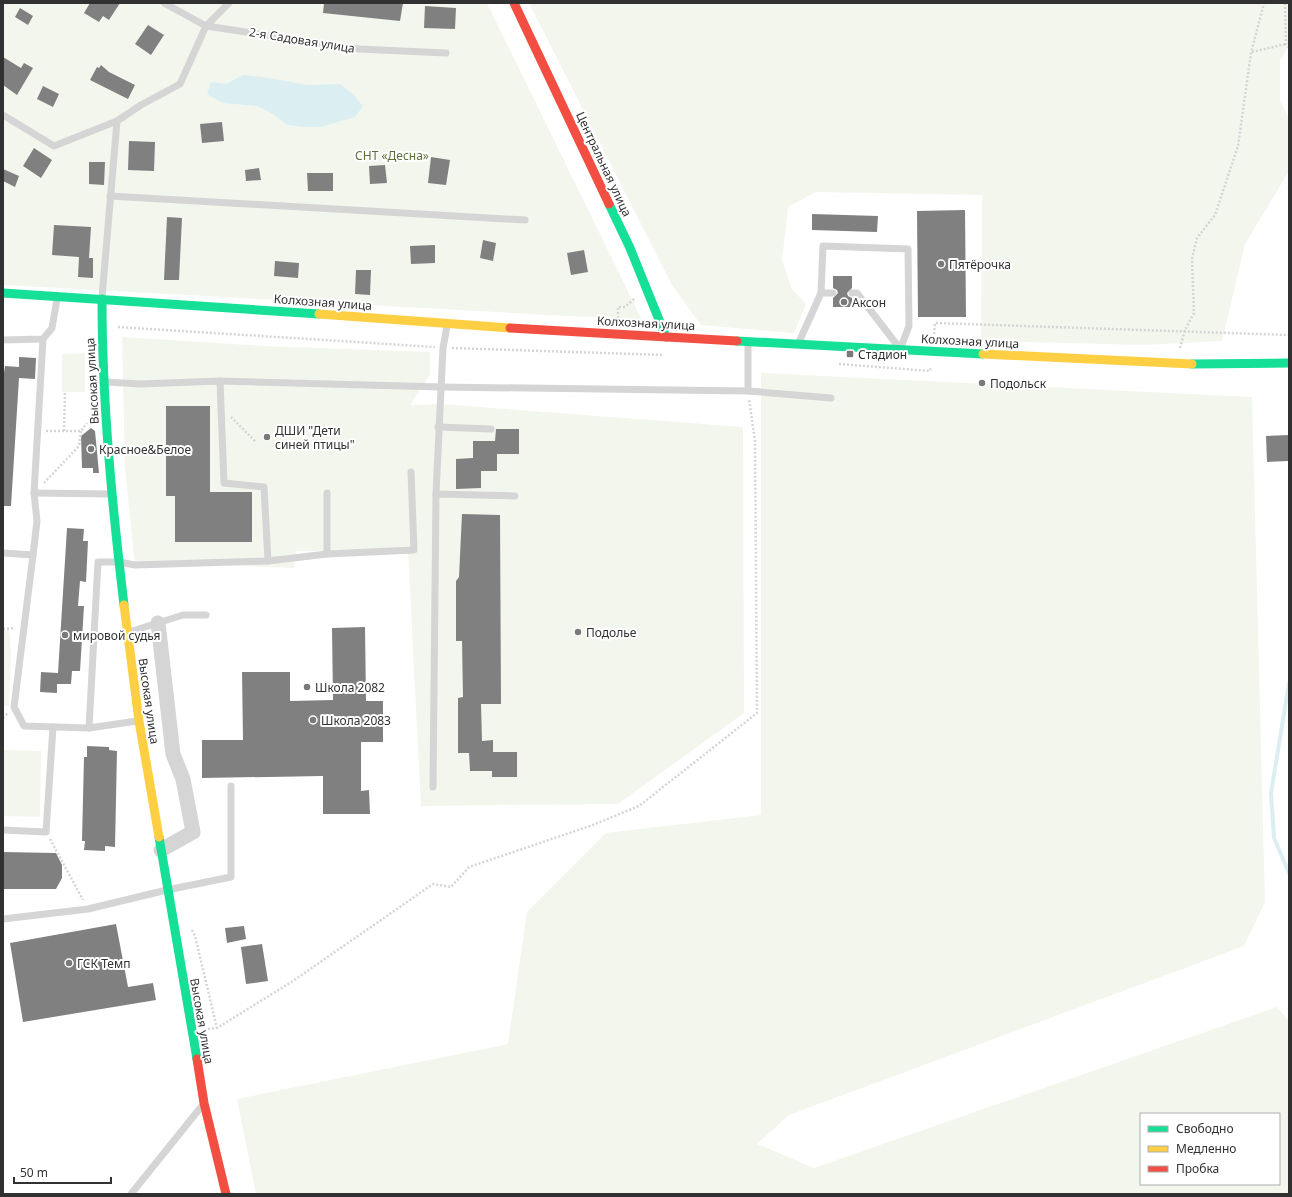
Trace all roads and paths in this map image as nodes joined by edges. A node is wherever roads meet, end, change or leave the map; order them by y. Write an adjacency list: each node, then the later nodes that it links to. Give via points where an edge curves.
1 (164, 3): 6 (lane, 2-я Садовая улица)
2 (229, 3): 6 (lane)
3 (514, 3): 22 (street, Центральная улица, via 630,248)
4 (1264, 3): 9 (path)
5 (1285, 3): 7 (path)
6 (206, 26): 10 (lane, 2-я Садовая улица, via 359,49); 12 (lane, via 180,84)
7 (1286, 44): 8 (path); 9 (path)
8 (1289, 48)
9 (1251, 52): 29 (path, via 1238,146 1215,215 1197,238 1192,259 1194,313 1185,330)
10 (446, 53)
11 (3, 115): 12 (lane, via 54,146)
12 (117, 121): 13 (lane)
13 (110, 196): 14 (lane); 20 (lane)
14 (525, 220)
15 (3, 293): 19 (street, Колхозная улица)
16 (822, 293): 17 (lane); 26 (lane); 27 (lane, via 823,246 908,249 909,326)
17 (833, 293)
18 (852, 293): 27 (lane, via 857,293)
19 (58, 297): 20 (street, Колхозная улица); 23 (lane, via 52,328)
20 (102, 299): 21 (street, Колхозная улица); 31 (street, Высокая улица)
21 (447, 324): 22 (street, Колхозная улица); 32 (lane)
22 (666, 337): 25 (street, Колхозная улица)
23 (43, 339): 24 (lane); 40 (lane)
24 (3, 340)
25 (748, 341): 26 (street, Колхозная улица); 33 (lane)
26 (798, 344): 27 (street, Колхозная улица)
27 (901, 349): 29 (street, Колхозная улица)
28 (1289, 363): 29 (street, Колхозная улица)
29 (1179, 364)
30 (220, 381): 31 (lane, via 140,384); 32 (lane); 36 (lane)
31 (103, 382): 47 (street, Высокая улица)
32 (441, 387): 33 (lane); 38 (lane)
33 (748, 391): 35 (lane); 70 (path, via 755,441 757,713 639,806 590,826 469,867 451,887 433,884 293,981)
34 (66, 392): 41 (path)
35 (831, 398)
36 (221, 406): 43 (path); 53 (lane, via 224,484 264,487)
37 (87, 422): 42 (path)
38 (438, 427): 39 (lane); 48 (lane)
39 (491, 429)
40 (38, 431): 41 (path); 45 (lane)
41 (64, 431): 42 (path)
42 (81, 431): 45 (path, via 79,446)
43 (256, 442)
44 (411, 472): 51 (lane, via 414,550)
45 (34, 493): 47 (lane); 52 (lane, via 37,521)
46 (326, 493): 51 (lane)
47 (113, 494): 54 (street, Высокая улица)
48 (436, 494): 49 (lane); 62 (lane)
49 (515, 496)
50 (3, 552): 52 (lane)
51 (327, 554): 53 (lane)
52 (33, 555): 59 (lane, via 14,707 24,726)
53 (268, 561): 54 (lane, via 135,565)
54 (119, 562): 57 (street, Высокая улица); 60 (lane, via 98,562)
55 (206, 615): 56 (lane, via 183,615)
56 (158, 623): 57 (lane); 65 (street, via 173,754 183,779 192,832)
57 (127, 632): 58 (street, Высокая улица)
58 (139, 721): 60 (lane); 65 (street, Высокая улица)
59 (52, 727): 60 (lane); 64 (lane)
60 (89, 728)
61 (231, 786): 66 (lane, via 231,878)
62 (433, 787)
63 (3, 830): 64 (lane)
64 (46, 832): 67 (path)
65 (161, 850): 66 (street, Высокая улица)
66 (167, 890): 67 (lane); 71 (street, Высокая улица)
67 (88, 910): 68 (lane)
68 (3, 919)
69 (190, 925): 70 (path, via 196,936)
70 (217, 1028): 71 (path)
71 (191, 1029): 72 (street, Высокая улица)
72 (204, 1103): 73 (lane); 74 (street, Высокая улица)
73 (131, 1194)
74 (226, 1194)

